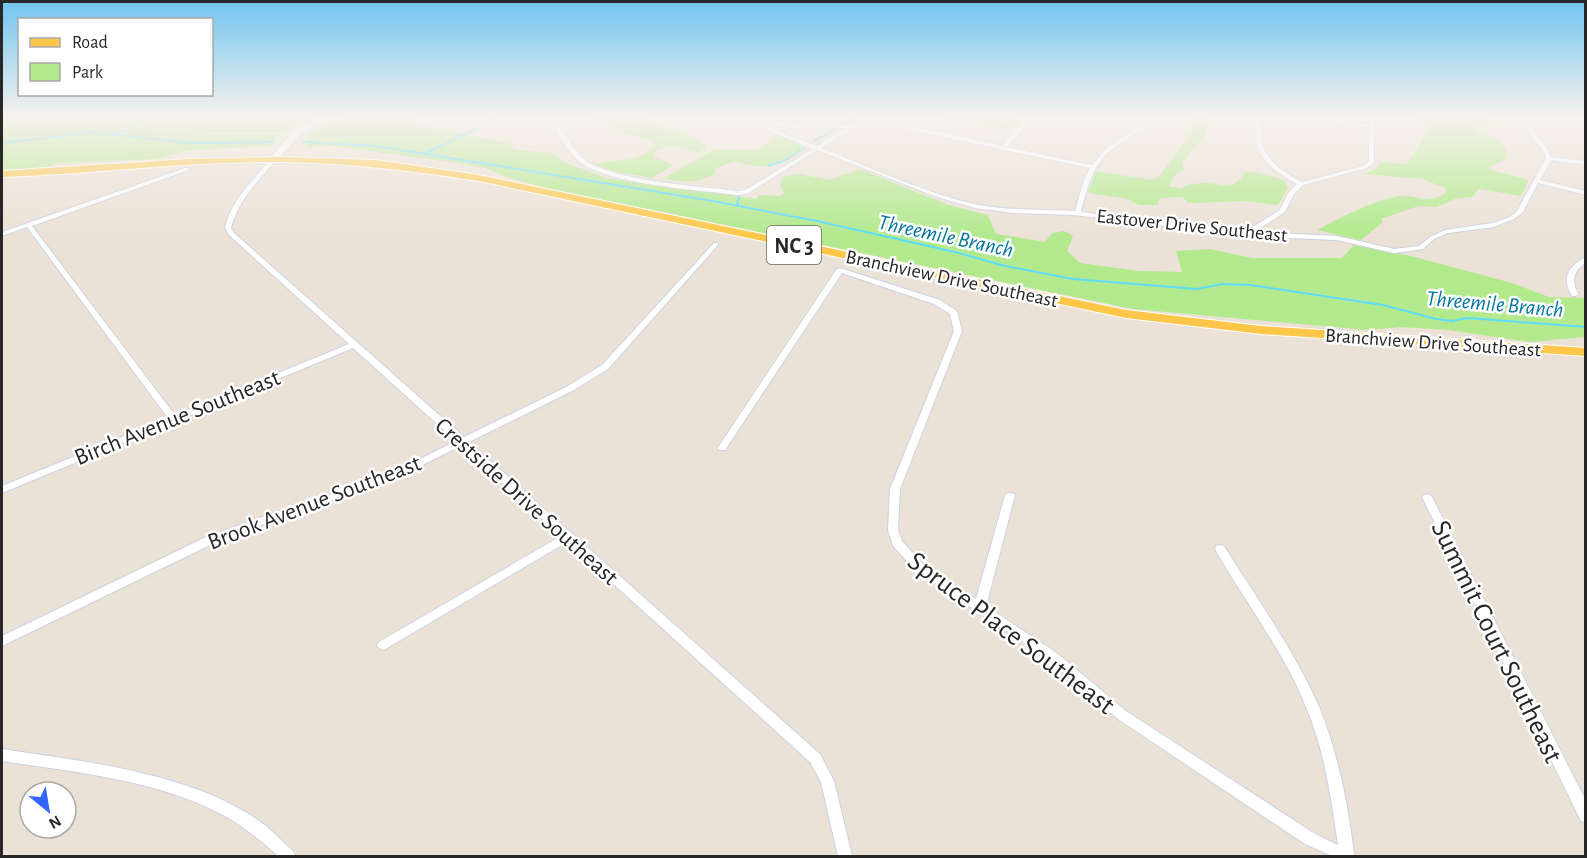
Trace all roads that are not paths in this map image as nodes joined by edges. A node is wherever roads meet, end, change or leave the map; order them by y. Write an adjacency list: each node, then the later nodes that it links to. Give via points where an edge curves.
1 (579, 157): 2 (street, via 594,169 617,176 743,193)
2 (802, 157)
3 (844, 157): 17 (street, Eastover Drive Southeast, via 961,203 1007,211)
4 (1043, 157): 11 (street)
5 (1101, 157): 11 (street)
6 (1265, 157): 15 (street, via 1277,171)
7 (1372, 157): 15 (street, via 1365,167)
8 (1549, 158): 10 (street); 14 (street, Eastover Drive Southeast)
9 (274, 159): 13 (main road, Branchview Drive Southeast / NC 3); 24 (street, Crestside Drive Southeast, via 231,216 228,228 246,249); 25 (main road, Branchview Drive Southeast / NC 3, via 377,163 479,178 1160,319 1261,330)
10 (1586, 163)
11 (1092, 168): 17 (street)
12 (187, 169): 18 (street)
13 (2, 174)
14 (1537, 181): 16 (street); 19 (street, Eastover Drive Southeast, via 1520,212 1512,218 1494,225 1447,231 1414,251 1378,249 1337,238)
15 (1301, 184): 19 (street, via 1291,193 1283,211)
16 (1586, 193)
17 (1078, 213): 19 (street, Eastover Drive Southeast)
18 (29, 226): 20 (street); 26 (street)
19 (1248, 233)
20 (2, 234)
21 (716, 244): 27 (street, Brook Avenue Southeast, via 605,367)
22 (1586, 258): 23 (street, via 1578,263 1569,279)
23 (1575, 294)
24 (353, 345): 26 (street, Birch Avenue Southeast); 27 (street, Crestside Drive Southeast)
25 (1586, 352)
26 (173, 419): 29 (street, Birch Avenue Southeast)
27 (461, 442): 32 (street, Crestside Drive Southeast); 35 (street, Brook Avenue Southeast, via 363,488 210,540)
28 (722, 448): 34 (street, Spruce Place Southeast, via 840,270 946,307 956,317 958,331 895,489 892,530 897,543 918,566)
29 (2, 490)
30 (1010, 495): 34 (street)
31 (1427, 497): 38 (street, Summit Court Southeast)
32 (567, 537): 36 (street); 40 (street, Crestside Drive Southeast, via 815,758 827,781)
33 (1220, 549): 41 (street, via 1298,675 1314,710 1336,782)
34 (980, 607): 41 (street, Spruce Place Southeast, via 1054,657 1122,716 1310,839)
35 (2, 641)
36 (383, 645)
37 (2, 755): 39 (street, via 161,785 212,803 275,842)
38 (1586, 816)
39 (288, 856)
40 (845, 856)
41 (1347, 856)

